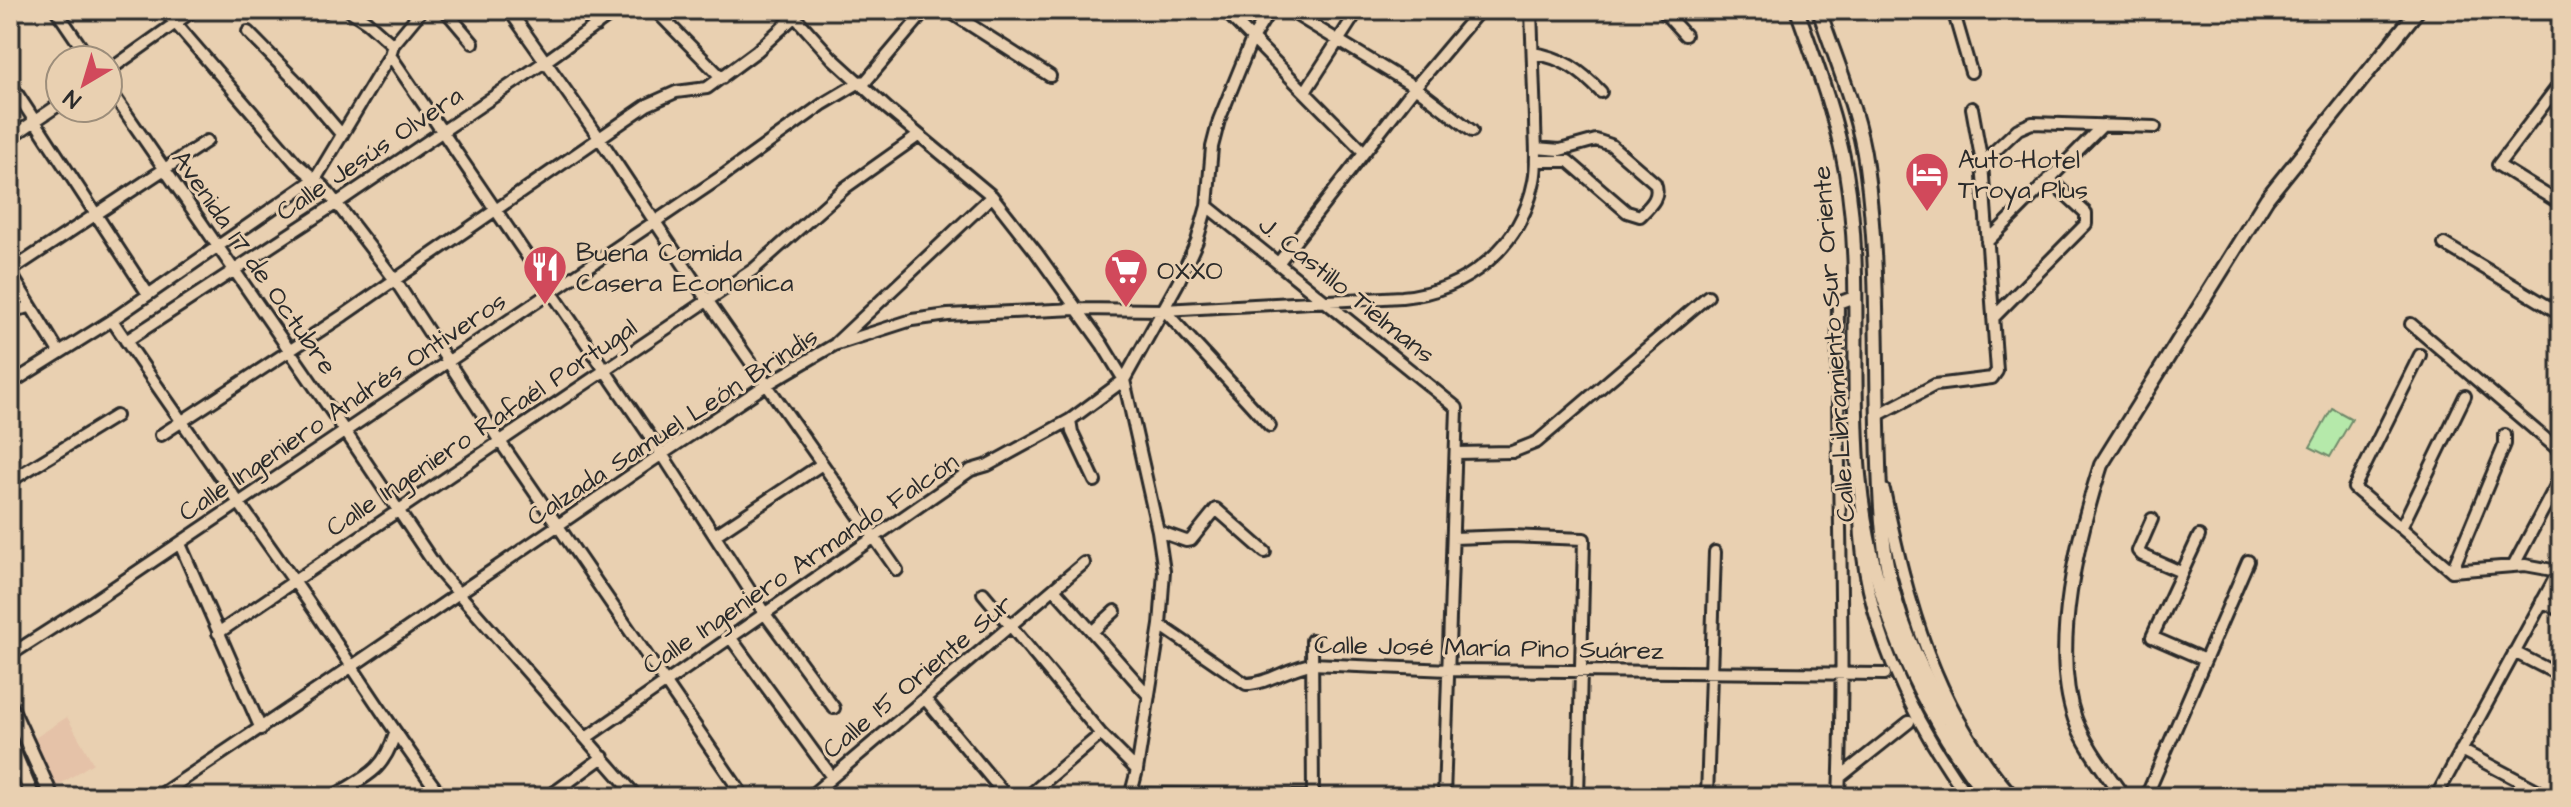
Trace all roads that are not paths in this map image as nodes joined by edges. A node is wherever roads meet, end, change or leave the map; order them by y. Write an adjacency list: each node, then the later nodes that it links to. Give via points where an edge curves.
1 (56, 10): 34 (street)
2 (164, 10): 27 (street)
3 (194, 10): 27 (street)
4 (349, 10): 35 (street)
5 (445, 10): 33 (street)
6 (509, 10): 38 (street)
7 (583, 10): 28 (street)
8 (617, 10): 28 (street, Calle Jesús Olvera)
9 (655, 10): 41 (street)
10 (926, 10): 42 (street, Calle Ingeniero Andrés Ontiveros)
11 (947, 10): 40 (street)
12 (1224, 10): 31 (street)
13 (1270, 10): 31 (street)
14 (1288, 10): 32 (street)
15 (1358, 10): 32 (street)
16 (1480, 10): 45 (street)
17 (1531, 10): 36 (street, Calzada Samuel León Brindis)
18 (1662, 10): 30 (street)
19 (1797, 10): 85 (main road, Calle Libramiento Sur Oriente, via 1833,115 1846,175)
20 (1819, 10): 109 (main road, Calle Libramiento Sur Oriente, via 1854,108 1866,164)
21 (1953, 10): 39 (street)
22 (2418, 10): 211 (main road, via 2267,198 2101,465 2070,595 2065,661 2075,717)
23 (2552, 10): 26 (street)
24 (415, 12): 35 (street)
25 (794, 12): 41 (street); 42 (street)
26 (2561, 17)
27 (176, 23): 37 (street); 66 (street, via 295,162)
28 (596, 26): 38 (street, Calle Jesús Olvera)
29 (248, 32): 56 (street)
30 (1685, 35)
31 (1252, 39): 46 (street); 71 (street, via 1219,120)
32 (1338, 41): 45 (street); 46 (street)
33 (473, 43)
34 (79, 44)
35 (391, 50): 54 (street); 56 (street)
36 (1533, 53): 47 (street, via 1568,63); 61 (street, Calzada Samuel León Brindis)
37 (124, 60)
38 (546, 61): 54 (street, Calle Jesús Olvera); 59 (street)
39 (1971, 72)
40 (1050, 76)
41 (722, 78): 59 (street, via 707,88 676,92 647,105)
42 (860, 82): 57 (street); 74 (street, Calle Ingeniero Andrés Ontiveros)
43 (2561, 82): 70 (street, via 2498,165)
44 (10, 83): 51 (street)
45 (1415, 87): 55 (street); 62 (street)
46 (1305, 92): 62 (street)
47 (1601, 92)
48 (1972, 108): 64 (street)
49 (124, 111): 65 (street, Avenida 17 de Octubre)
50 (44, 115): 51 (street)
51 (35, 121): 58 (street); 73 (street)
52 (2103, 125): 53 (street); 64 (street, via 2032,123 2018,129); 67 (street)
53 (2155, 127)
54 (443, 129): 69 (street, Calle Jesús Olvera); 72 (street)
55 (1472, 131)
56 (342, 135): 66 (street)
57 (918, 136): 68 (street); 86 (street, Calle Ingeniero Rafaél Portugal, via 846,187 754,269)
58 (10, 138)
59 (600, 139): 72 (street); 74 (street)
60 (207, 141): 65 (street)
61 (1536, 148): 63 (street, Calzada Samuel León Brindis); 63 (street, via 1560,150 1596,140 1611,145 1655,183 1655,201 1640,216 1627,212 1568,161)
62 (1364, 152): 78 (street)
63 (1536, 161): 87 (street, Calzada Samuel León Brindis, via 1521,221 1485,266 1424,295)
64 (1982, 163): 75 (street)
65 (164, 170): 73 (street); 77 (street, Avenida 17 de Octubre)
66 (316, 178): 69 (street); 77 (street)
67 (2049, 179): 75 (street); 93 (street, via 2086,213 2086,224)
68 (992, 196): 89 (street); 99 (street)
69 (337, 203): 79 (street, Calle Jesús Olvera); 81 (street)
70 (2561, 204)
71 (1207, 206): 78 (street, J. Castillo Tielmans); 90 (street, via 1193,253)
72 (494, 212): 81 (street); 82 (street)
73 (95, 213): 80 (street); 83 (street)
74 (653, 222): 82 (street, Calle Ingeniero Andrés Ontiveros); 86 (street)
75 (1987, 242): 93 (street)
76 (2444, 244): 92 (street)
77 (219, 247): 79 (street, Avenida 17 de Octubre); 83 (street)
78 (1279, 262): 87 (street, J. Castillo Tielmans)
79 (234, 270): 98 (street, Calle Jesús Olvera); 100 (street, Avenida 17 de Octubre)
80 (10, 271): 88 (street)
81 (395, 280): 100 (street); 103 (street)
82 (549, 290): 103 (street, Calle Ingeniero Andrés Ontiveros); 104 (street)
83 (148, 294): 94 (street)
84 (1708, 296): 119 (street, via 1537,442 1512,452)
85 (1854, 297): 96 (main road, Calle Libramiento Sur Oriente); 97 (street, via 1838,303)
86 (707, 300): 104 (street, Calle Ingeniero Rafaél Portugal); 107 (street)
87 (1327, 301): 90 (street, Calzada Samuel León Brindis); 119 (street, J. Castillo Tielmans, via 1457,408)
88 (30, 307): 91 (street); 101 (street)
89 (1076, 309): 90 (street, Calzada Samuel León Brindis); 99 (street, Calzada Samuel León Brindis, via 924,319); 105 (street)
90 (1164, 310): 105 (street); 113 (street)
91 (10, 311)
92 (2561, 314)
93 (1993, 318): 109 (street, via 1996,375 1935,385)
94 (112, 320): 98 (street); 101 (street)
95 (2411, 324): 118 (street)
96 (1855, 330): 97 (street); 124 (main road, Calle Libramiento Sur Oriente)
97 (1838, 331): 171 (street)
98 (126, 341): 111 (street)
99 (834, 345): 107 (street, Calzada Samuel León Brindis)
100 (289, 349): 111 (street); 114 (street, Avenida 17 de Octubre)
101 (59, 352): 106 (street)
102 (2420, 355): 132 (street, via 2354,488)
103 (448, 361): 114 (street, Calle Ingeniero Andrés Ontiveros); 117 (street)
104 (604, 370): 117 (street, Calle Ingeniero Rafaél Portugal); 120 (street)
105 (1124, 380): 112 (street, Calle Ingeniero Armando Falcón); 133 (street)
106 (10, 384)
107 (766, 385): 120 (street, Calzada Samuel León Brindis); 121 (street)
108 (2465, 396): 132 (street)
109 (1878, 415): 123 (main road, Calle Libramiento Sur Oriente)
110 (116, 416): 126 (street)
111 (181, 420): 115 (street); 128 (street)
112 (1070, 420): 127 (street); 136 (street, Calle Ingeniero Armando Falcón, via 971,470)
113 (1270, 426)
114 (345, 431): 128 (street, Calle Ingeniero Andrés Ontiveros); 129 (street, Avenida 17 de Octubre)
115 (161, 435)
116 (2505, 435): 146 (street)
117 (499, 440): 129 (street, Calle Ingeniero Rafaél Portugal); 131 (street)
118 (2561, 452)
119 (1456, 453): 137 (street)
120 (662, 454): 131 (street, Calzada Samuel León Brindis); 134 (street)
121 (822, 464): 134 (street); 136 (street)
122 (10, 465): 126 (street)
123 (1879, 468): 209 (main road, Calle Libramiento Sur Oriente, via 1886,560 1898,604 1952,727); 210 (street, via 1921,639 1961,724)
124 (1859, 475): 207 (street, via 1861,552 1882,636 1903,687); 208 (main road, Calle Libramiento Sur Oriente, via 1871,560 1893,633 1939,725)
125 (2561, 476): 143 (street)
126 (14, 479)
127 (1095, 481)
128 (237, 503): 138 (street, Calle Ingeniero Andrés Ontiveros); 148 (street)
129 (399, 511): 148 (street, Calle Ingeniero Rafaél Portugal); 151 (street, Avenida 17 de Octubre)
130 (2152, 519): 147 (street, via 2138,551)
131 (559, 526): 151 (street, Calzada Samuel León Brindis); 173 (street)
132 (2401, 528): 146 (street)
133 (1158, 531): 139 (street, via 1191,540 1216,509); 157 (street, via 1164,571)
134 (715, 535): 155 (street)
135 (2199, 536): 147 (street)
136 (875, 538): 145 (street); 155 (street, Calle Ingeniero Armando Falcón)
137 (1453, 538): 167 (street); 168 (street, via 1584,539)
138 (180, 544): 159 (street); 163 (street, Calle Ingeniero Andrés Ontiveros)
139 (1265, 552)
140 (1715, 552): 169 (street)
141 (2248, 561): 164 (street)
142 (1084, 563): 149 (street, Calle 15 Oriente Sur)
143 (2514, 565): 144 (street); 146 (street)
144 (2560, 568): 152 (street)
145 (897, 570)
146 (2452, 571)
147 (2181, 572): 164 (street, via 2152,637)
148 (294, 581): 159 (street, Calle Ingeniero Rafaél Portugal); 166 (street)
149 (1055, 590): 156 (street, Calle 15 Oriente Sur); 158 (street)
150 (983, 593): 156 (street)
151 (457, 595): 166 (street, Calzada Samuel León Brindis); 182 (street, Avenida 17 de Octubre)
152 (2542, 601): 154 (street); 162 (street)
153 (1115, 611): 158 (street)
154 (2561, 611)
155 (765, 614): 160 (street, Calle Ingeniero Armando Falcón); 177 (street)
156 (1012, 625): 175 (street, Calle 15 Oriente Sur); 181 (street)
157 (1160, 625): 165 (street, Calle José María Pino Suárez, via 1246,684); 174 (street)
158 (1092, 632): 174 (street)
159 (218, 633): 179 (street)
160 (730, 637): 173 (street, Calle Ingeniero Armando Falcón); 187 (street)
161 (1312, 640): 165 (street)
162 (2514, 652): 172 (street); 184 (street)
163 (10, 655)
164 (2205, 660): 212 (street)
165 (1312, 664): 167 (street, Calle José María Pino Suárez); 201 (street)
166 (351, 667): 179 (street, Calzada Samuel León Brindis); 180 (street)
167 (1449, 670): 168 (street, Calle José María Pino Suárez); 203 (street)
168 (1581, 672): 169 (street, Calle José María Pino Suárez); 204 (street)
169 (1713, 674): 171 (street, Calle José María Pino Suárez); 205 (street)
170 (1885, 674): 171 (street, Calle José María Pino Suárez)
171 (1840, 675): 188 (street)
172 (2561, 676)
173 (665, 681): 182 (street, Calle Ingeniero Armando Falcón); 198 (street)
174 (1149, 696): 186 (street)
175 (926, 700): 187 (street, Calle 15 Oriente Sur); 199 (street)
176 (10, 705): 192 (main road)
177 (834, 708)
178 (1909, 722): 188 (street)
179 (261, 729): 193 (street, Calzada Samuel León Brindis)
180 (395, 734): 194 (street, via 381,766); 195 (street)
181 (1101, 734): 186 (street); 200 (street)
182 (586, 738): 185 (street, Avenida 17 de Octubre)
183 (10, 745): 191 (main road)
184 (2461, 750): 213 (street); 214 (street, via 2537,790)
185 (603, 757): 196 (street); 197 (street, Avenida 17 de Octubre)
186 (1137, 770): 189 (street)
187 (832, 777): 190 (street, Calle 15 Oriente Sur)
188 (1840, 777): 206 (street)
189 (1131, 795): 201 (street)
190 (814, 796)
191 (33, 797)
192 (52, 797)
193 (157, 797)
194 (332, 797)
195 (442, 797)
196 (548, 797)
197 (637, 797)
198 (744, 797)
199 (1007, 797)
200 (1027, 797)
201 (1313, 797): 202 (street)
202 (1328, 797)
203 (1444, 797)
204 (1578, 797)
205 (1707, 797)
206 (1839, 797)
207 (1968, 797)
208 (1988, 797)
209 (2001, 797)
210 (2014, 797)
211 (2123, 797)
212 (2146, 797)
213 (2436, 797)
214 (2533, 797)

